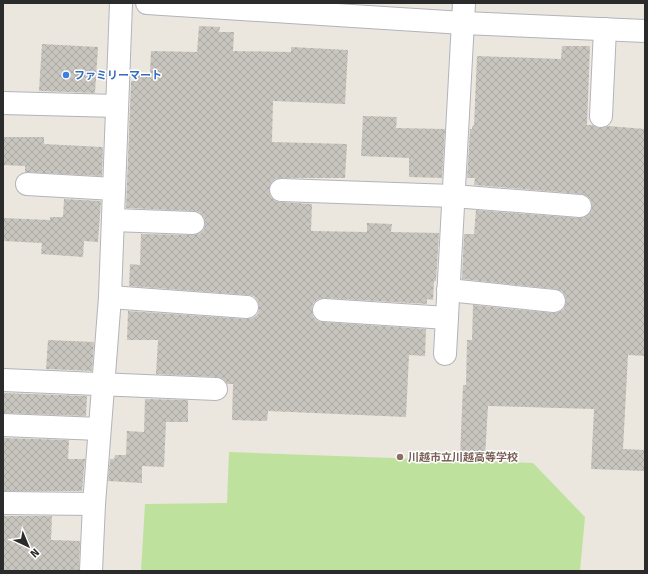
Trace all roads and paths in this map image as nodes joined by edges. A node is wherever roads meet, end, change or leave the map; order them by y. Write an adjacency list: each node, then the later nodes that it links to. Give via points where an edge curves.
1 (121, 3): 7 (street)
2 (147, 3): 3 (street)
3 (463, 13): 4 (street); 12 (street)
4 (605, 29): 5 (street); 8 (street)
5 (645, 31)
6 (3, 103): 7 (street)
7 (117, 106): 10 (street)
8 (601, 116)
9 (27, 184): 10 (street)
10 (114, 189): 14 (street)
11 (281, 190): 12 (street)
12 (453, 196): 13 (street); 16 (street)
13 (580, 206)
14 (113, 220): 15 (street); 17 (street)
15 (193, 223)
16 (448, 290): 18 (street); 21 (street)
17 (110, 297): 19 (street); 24 (street)
18 (554, 301)
19 (246, 307)
20 (324, 310): 21 (street)
21 (446, 318): 22 (street)
22 (444, 354)
23 (3, 380): 24 (street)
24 (103, 384): 25 (street); 27 (street)
25 (216, 389)
26 (3, 425): 27 (street)
27 (99, 429): 29 (street)
28 (3, 503): 29 (street)
29 (94, 504): 30 (street)
30 (91, 571)

